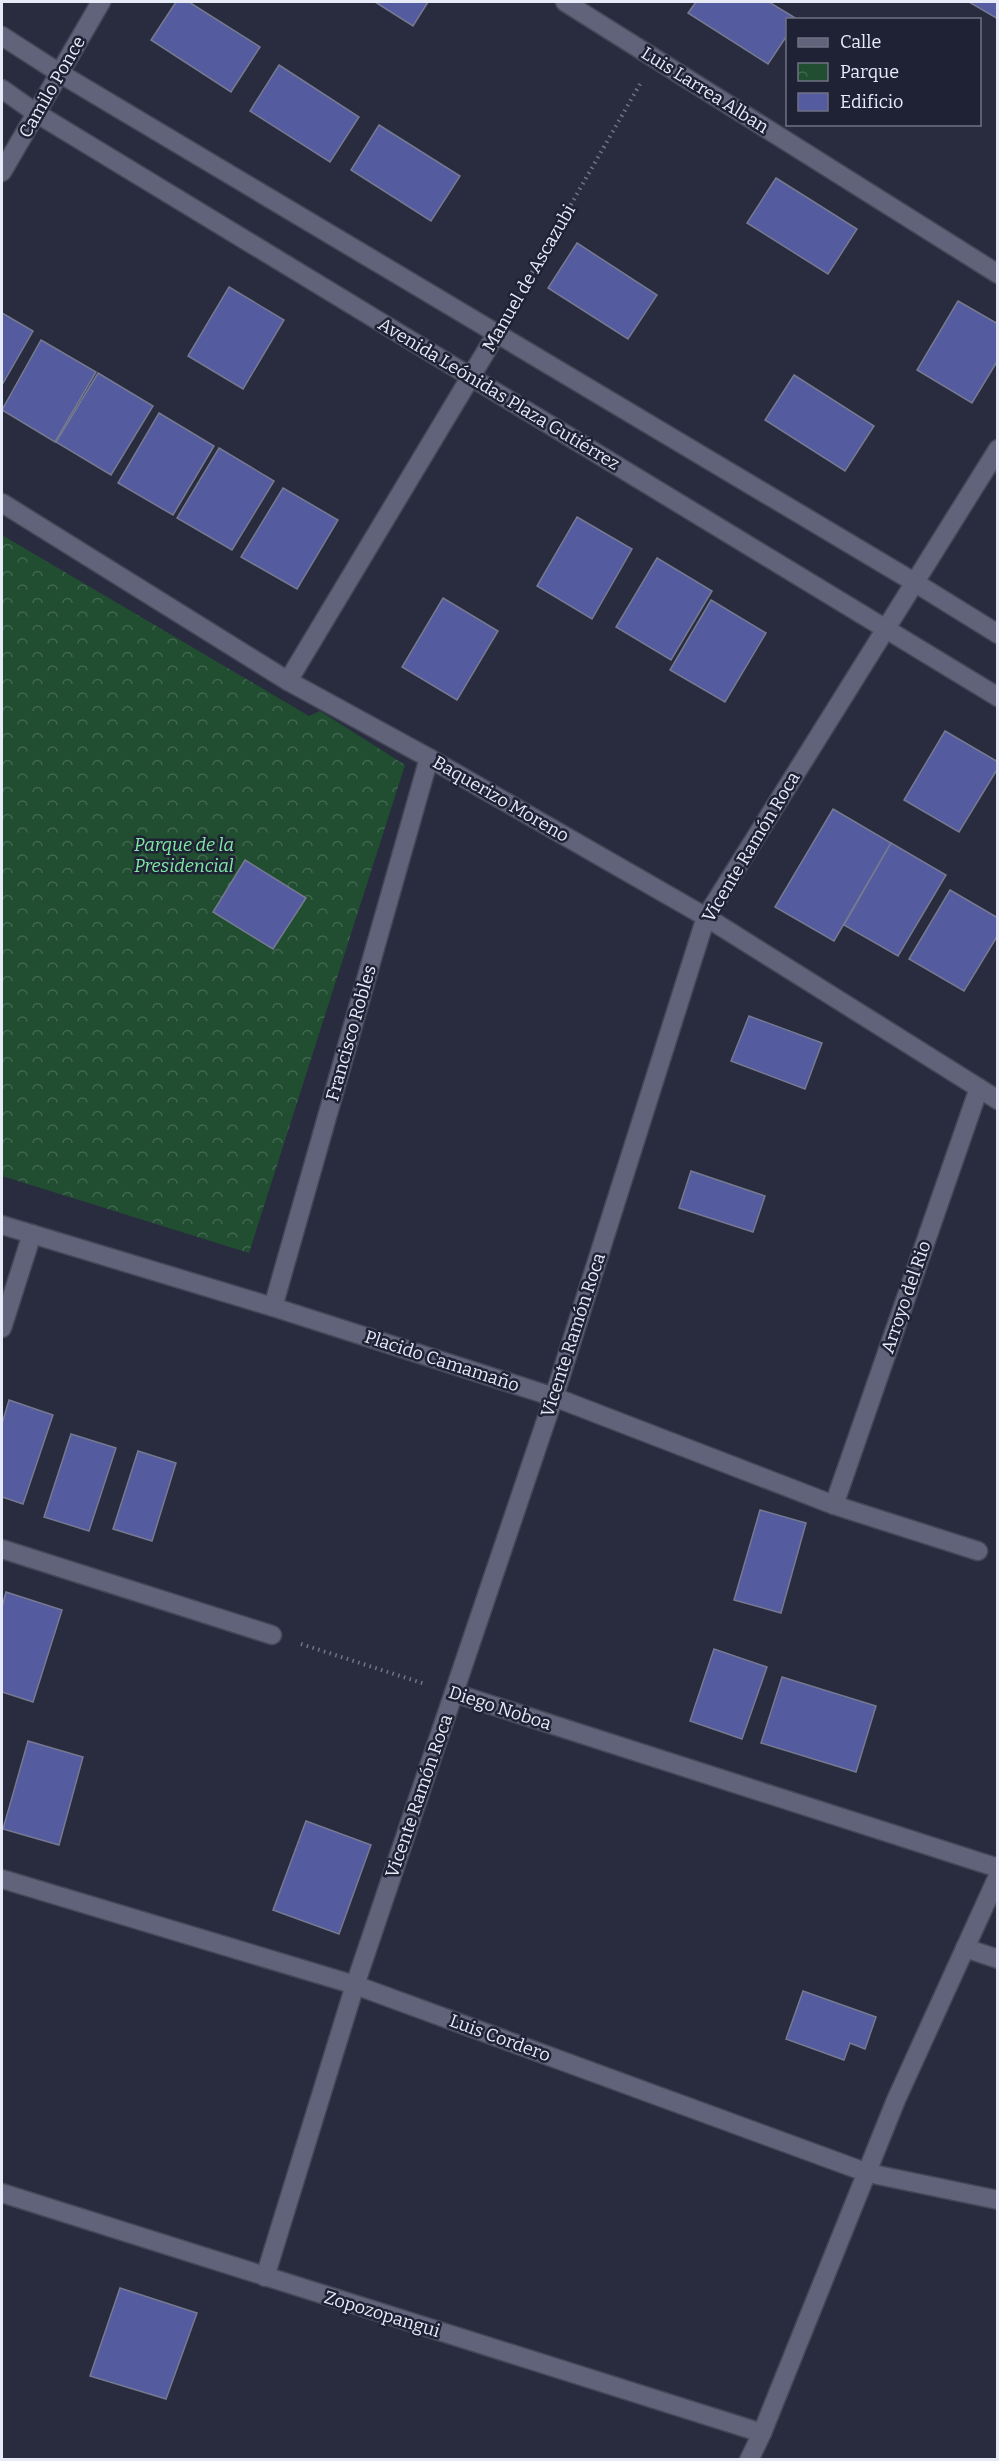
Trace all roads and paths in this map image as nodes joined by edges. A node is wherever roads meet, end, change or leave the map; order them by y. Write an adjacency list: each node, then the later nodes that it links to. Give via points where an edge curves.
1 (101, 2): 5 (street, Camilo Ponce)
2 (565, 2): 4 (street, Luis Larrea Alban)
3 (2, 36): 5 (street)
4 (655, 59): 9 (street, Luis Larrea Alban); 10 (path, Manuel de Ascazubi)
5 (61, 74): 7 (street, Camilo Ponce); 10 (street)
6 (2, 89): 7 (street, Avenida Leónidas Plaza Gutiérrez)
7 (36, 113): 8 (street, Camilo Ponce); 11 (street, Avenida Leónidas Plaza Gutiérrez)
8 (2, 172)
9 (998, 274)
10 (497, 333): 11 (street, Manuel de Ascazubi); 14 (street)
11 (472, 377): 15 (street, Avenida Leónidas Plaza Gutiérrez); 17 (street, Manuel de Ascazubi)
12 (998, 449): 14 (street, Vicente Ramón Roca)
13 (2, 503): 17 (street, Baquerizo Moreno)
14 (914, 582): 15 (street, Vicente Ramón Roca); 16 (street)
15 (887, 629): 18 (street, Avenida Leónidas Plaza Gutiérrez); 20 (street, Vicente Ramón Roca)
16 (998, 634)
17 (288, 681): 19 (street, Baquerizo Moreno)
18 (998, 697)
19 (429, 758): 20 (street, Baquerizo Moreno); 25 (street, Francisco Robles)
20 (706, 917): 21 (street, Baquerizo Moreno); 27 (street, Vicente Ramón Roca)
21 (979, 1088): 22 (street, Baquerizo Moreno); 28 (street, Arroyo del Rio)
22 (998, 1100)
23 (2, 1225): 24 (street, Placido Camamaño)
24 (32, 1234): 25 (street, Placido Camamaño); 26 (street)
25 (273, 1307): 27 (street, Placido Camamaño)
26 (2, 1328)
27 (554, 1397): 28 (street, Placido Camamaño); 32 (street, Vicente Ramón Roca)
28 (834, 1505): 30 (street, Placido Camamaño)
29 (2, 1549): 31 (street)
30 (978, 1551)
31 (272, 1635): 32 (path, Diego Noboa)
32 (454, 1694): 33 (street, Diego Noboa); 38 (street, Vicente Ramón Roca)
33 (998, 1868)
34 (998, 1876): 36 (street)
35 (2, 1878): 38 (street, Luis Cordero)
36 (965, 1948): 37 (street); 39 (street, via 896,2100)
37 (998, 1959)
38 (355, 1984): 39 (street, Luis Cordero); 42 (street, Vicente Ramón Roca)
39 (868, 2173): 41 (street, Luis Cordero); 43 (street)
40 (2, 2193): 42 (street, Zopozopangui)
41 (998, 2200)
42 (265, 2277): 43 (street, Zopozopangui)
43 (762, 2433): 44 (street)
44 (749, 2460)

